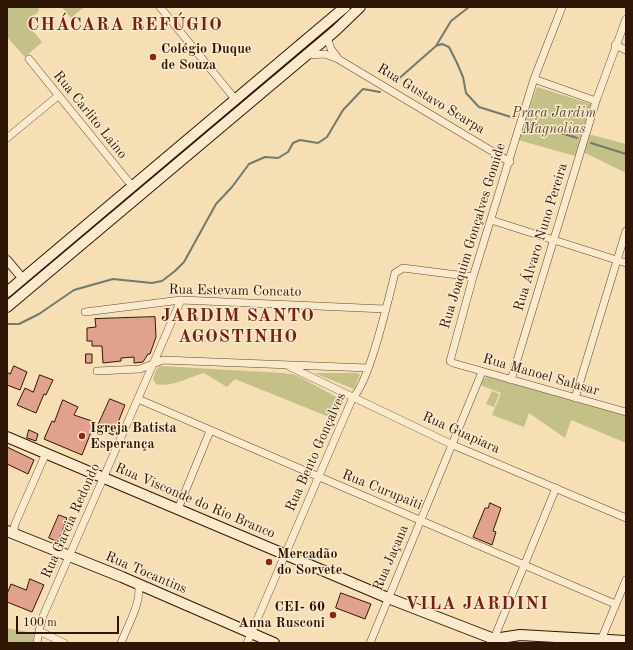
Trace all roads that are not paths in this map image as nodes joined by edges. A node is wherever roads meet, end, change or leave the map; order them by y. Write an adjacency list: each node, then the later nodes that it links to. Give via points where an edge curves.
1 (160, 7): 15 (street)
2 (360, 7): 7 (main road)
3 (364, 7): 7 (street)
4 (562, 7): 13 (street, Rua Joaquim Gonçalves Gomide)
5 (340, 8): 15 (main road)
6 (626, 19): 8 (street, Rua Álvaro Nuno Pereira)
7 (331, 34): 10 (main road); 12 (street, via 331,49)
8 (615, 45): 9 (street); 16 (street, Rua Álvaro Nuno Pereira)
9 (626, 50)
10 (305, 56): 12 (street, Rua Gustavo Scarpa, via 325,54); 30 (main road)
11 (29, 59): 14 (street, Rua Carlito Laino)
12 (338, 59): 18 (street, Rua Gustavo Scarpa)
13 (534, 78): 16 (street); 18 (street, Rua Joaquim Gonçalves Gomide)
14 (58, 96): 17 (street); 19 (street, Rua Carlito Laino)
15 (235, 99): 19 (main road)
16 (596, 101): 22 (street, Rua Álvaro Nuno Pereira)
17 (7, 138)
18 (510, 162): 20 (street, Rua Joaquim Gonçalves Gomide)
19 (132, 186): 27 (main road)
20 (491, 220): 22 (street); 26 (street, Rua Joaquim Gonçalves Gomide)
21 (626, 231): 24 (street)
22 (554, 241): 24 (street); 39 (street, Rua Álvaro Nuno Pereira)
23 (7, 260): 27 (street)
24 (617, 260): 25 (street); 41 (street)
25 (626, 263)
26 (473, 277): 31 (street, Rua Bento Gonçalves, via 398,269); 33 (street, Rua Joaquim Gonçalves Gomide)
27 (22, 279): 28 (main road)
28 (7, 292)
29 (181, 300): 31 (street, Rua Estevam Concato); 32 (street, Rua Estevam Concato); 34 (street, Rua Garcia Redondo)
30 (7, 307)
31 (385, 309): 36 (street, Rua Bento Gonçalves)
32 (84, 312)
33 (450, 360): 38 (street, Rua Manoel Salasar)
34 (153, 364): 35 (street, via 163,360); 37 (street, via 140,369); 42 (street, Rua Garcia Redondo)
35 (288, 366): 36 (street); 40 (street, Rua Guapiara)
36 (368, 368): 40 (street, Rua Bento Gonçalves, via 357,393)
37 (97, 371)
38 (482, 372): 39 (street, Rua Manoel Salasar); 46 (street, Rua Jaçana)
39 (511, 380): 41 (street, Rua Manoel Salasar)
40 (353, 396): 46 (street, Rua Guapiara); 48 (street, Rua Bento Gonçalves)
41 (575, 398): 43 (street, Rua Manoel Salasar)
42 (138, 399): 44 (street, Rua Curupaiti); 49 (street, Rua Garcia Redondo)
43 (626, 412)
44 (210, 431): 48 (street, Rua Curupaiti); 51 (street)
45 (7, 437): 47 (main road, Rua Visconde do Rio Branco)
46 (453, 445): 50 (street, Rua Guapiara); 53 (street, Rua Jaçana)
47 (46, 453): 49 (main road, Rua Visconde do Rio Branco); 54 (street)
48 (317, 477): 53 (street, Rua Curupaiti); 55 (street, Rua Bento Gonçalves)
49 (104, 478): 51 (main road, Rua Visconde do Rio Branco); 56 (street, Rua Garcia Redondo)
50 (556, 488): 52 (street, Rua Guapiara); 57 (street)
51 (178, 509): 55 (main road, Rua Visconde do Rio Branco)
52 (626, 518)
53 (421, 520): 57 (street, Rua Curupaiti); 60 (street, Rua Jaçana)
54 (11, 533): 56 (main road, Rua Tocantins)
55 (286, 554): 60 (main road, Rua Visconde do Rio Branco); 63 (street, Rua Bento Gonçalves)
56 (69, 556): 59 (main road, Rua Tocantins); 62 (street, Rua Garcia Redondo)
57 (525, 565): 61 (street, Rua Curupaiti); 65 (street)
58 (626, 580): 61 (street)
59 (138, 584): 63 (main road, Rua Tocantins); 69 (street, via 138,600)
60 (388, 598): 65 (main road, Rua Visconde do Rio Branco); 71 (street, Rua Jaçana)
61 (615, 604): 64 (street)
62 (38, 631): 67 (street, Rua Garcia Redondo); 68 (street)
63 (249, 638): 70 (main road, Rua Tocantins)
64 (602, 640): 65 (main road, Rua Visconde do Rio Branco, via 520,635); 66 (main road, Rua Visconde do Rio Branco)
65 (493, 641)
66 (626, 641)
67 (37, 643)
68 (64, 643)
69 (121, 643)
70 (274, 643)
71 (370, 643)

